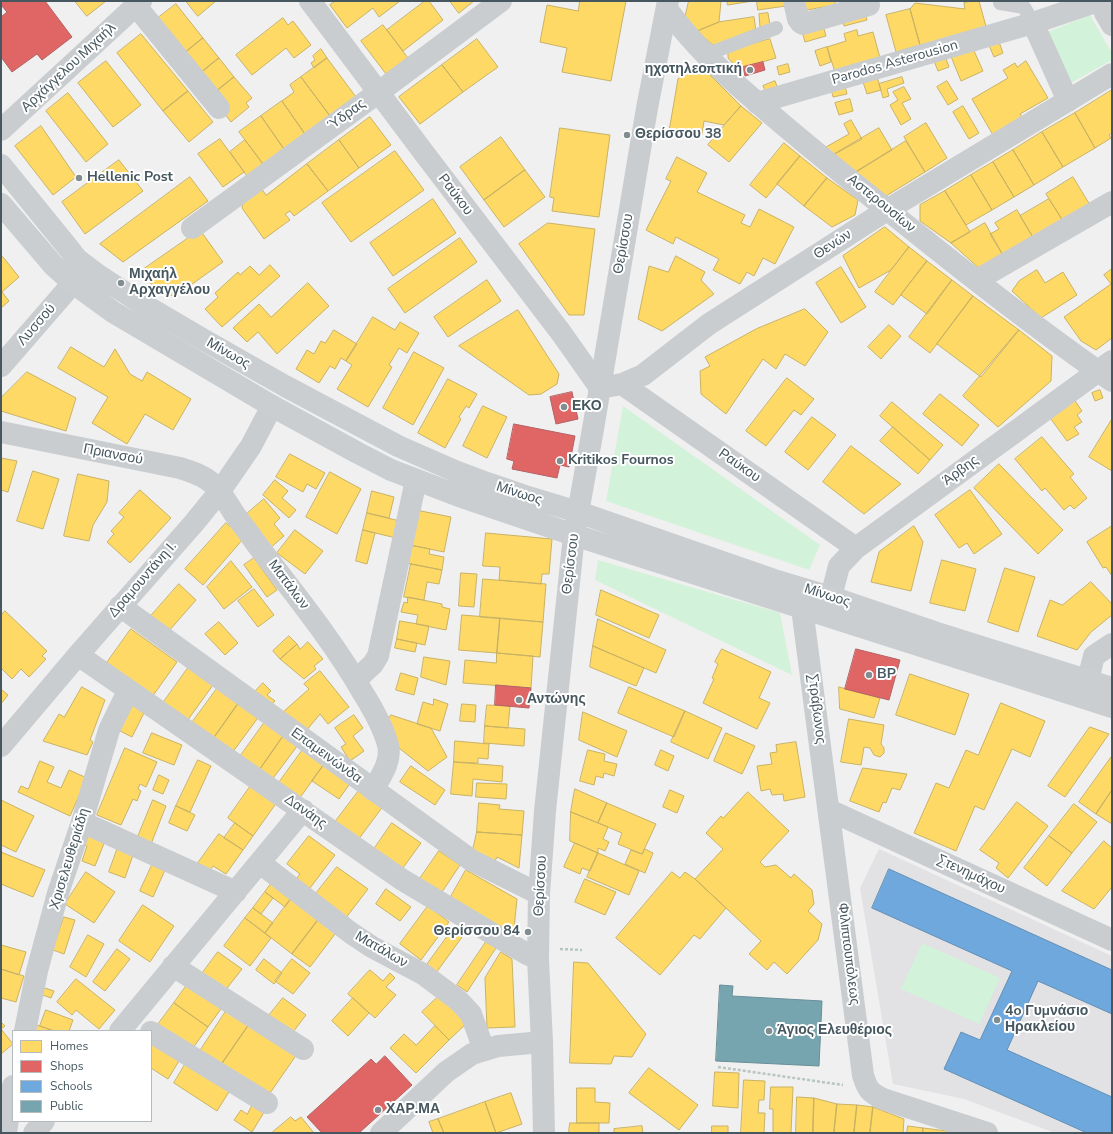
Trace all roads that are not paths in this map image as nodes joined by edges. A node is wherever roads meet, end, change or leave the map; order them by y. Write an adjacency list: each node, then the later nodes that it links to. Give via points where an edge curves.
1 (311, 1): 14 (street, Ραύκου)
2 (501, 1): 14 (street, Ύδρας)
3 (794, 1): 8 (street, via 798,19 804,24)
4 (1100, 1): 9 (street, Parodos Asterousion); 10 (street)
5 (1000, 2): 9 (lane, via 1024,6)
6 (139, 4): 17 (street, Αρχάγγελου Μιχαήλ); 18 (street, Αρχάγγελου Μιχαήλ)
7 (667, 5): 12 (street, Αστερουσίων, via 678,25); 29 (street, Θερίσσου)
8 (869, 5)
9 (1033, 23): 15 (street); 16 (street, Parodos Asterousion)
10 (1112, 25)
11 (776, 28): 12 (lane)
12 (705, 55): 16 (street, Αστερουσίων)
13 (1112, 74): 15 (street, Θενών)
14 (379, 92): 23 (street, Ύδρας); 29 (street, Ραύκου)
15 (1068, 101): 22 (street, Θενών)
16 (757, 103): 22 (street, Αστερουσίων)
17 (219, 108)
18 (1, 130)
19 (1, 165): 34 (main road, Μίνωος, via 77,259 141,303 285,386 398,446 487,483)
20 (1112, 202): 24 (street)
21 (1, 204): 25 (main road, Μίνωος, via 50,261)
22 (887, 210): 24 (street, Αστερουσίων); 28 (street, Θενών, via 709,324 643,375)
23 (192, 228)
24 (977, 280): 27 (street, Αστερουσίων, via 1039,329)
25 (73, 283): 26 (street, Λυσσού); 30 (main road, Μίνωος, via 113,312)
26 (1, 366)
27 (1107, 371): 36 (street, Άρβης)
28 (622, 384): 29 (street, Θενών); 36 (street, Ραύκου)
29 (600, 388): 34 (street, Θερίσσου)
30 (272, 406): 32 (main road, Μίνωος, via 375,462); 33 (street, Δραμουντάνη Ι., via 251,446)
31 (1, 432): 33 (street, Πριανσού, via 190,471 204,477)
32 (416, 480): 35 (main road, Μίνωος); 42 (street, via 378,656)
33 (220, 491): 38 (street, Δραμουντάνη Ι.); 42 (street, Ματάλων)
34 (578, 512): 35 (street, Θερίσσου); 37 (main road, Μίνωος, via 774,580)
35 (574, 534): 39 (main road, Μίνωος); 54 (street, Θερίσσου, via 545,811)
36 (856, 548): 37 (street, Άρβης, via 839,566)
37 (831, 597): 43 (main road, Μίνωος)
38 (120, 606): 41 (street, Δραμουντάνη Ι.); 48 (street, Επαμεινώνδα)
39 (802, 608): 46 (main road, Μίνωος); 50 (street, Στράβωνος)
40 (1112, 644): 43 (street, via 1094,656)
41 (78, 655): 45 (street, Δανάης); 47 (street, Δραμουντάνη Ι.)
42 (356, 680): 48 (street, Ματάλων, via 377,715 388,746 385,768)
43 (1088, 680): 44 (main road, Μίνωος)
44 (1112, 688)
45 (128, 691): 49 (street, Δανάης); 51 (street, Χρισελευθεριάδη, via 109,730)
46 (1112, 707)
47 (1, 746)
48 (373, 790): 54 (street, Επαμεινώνδα, via 471,860)
49 (303, 810): 52 (street); 56 (street, Δανάης, via 401,879)
50 (829, 810): 55 (street, Στενημάχου); 72 (street, Φιλιππουπόλεως, via 866,1084 873,1094 883,1099)
51 (82, 822): 53 (street); 59 (street, Χρισελευθεριάδη, via 52,914)
52 (260, 863): 53 (street); 64 (street, Ματάλων, via 372,948 423,974 459,1001 471,1014)
53 (236, 892): 57 (street)
54 (539, 894): 56 (street, Θερίσσου)
55 (1112, 940)
56 (538, 959): 62 (street, Θερίσσου)
57 (173, 966): 58 (street); 63 (street)
58 (125, 1025): 60 (street)
59 (25, 1030)
60 (147, 1030)
61 (152, 1032): 66 (street)
62 (542, 1042): 64 (street, via 498,1046); 71 (street, Θερίσσου)
63 (303, 1048)
64 (484, 1050): 70 (street, via 472,1054 446,1072)
65 (12, 1093): 68 (street)
66 (267, 1103)
67 (43, 1122): 69 (street)
68 (6, 1133)
69 (34, 1133)
70 (381, 1133)
71 (544, 1133)
72 (987, 1133)

